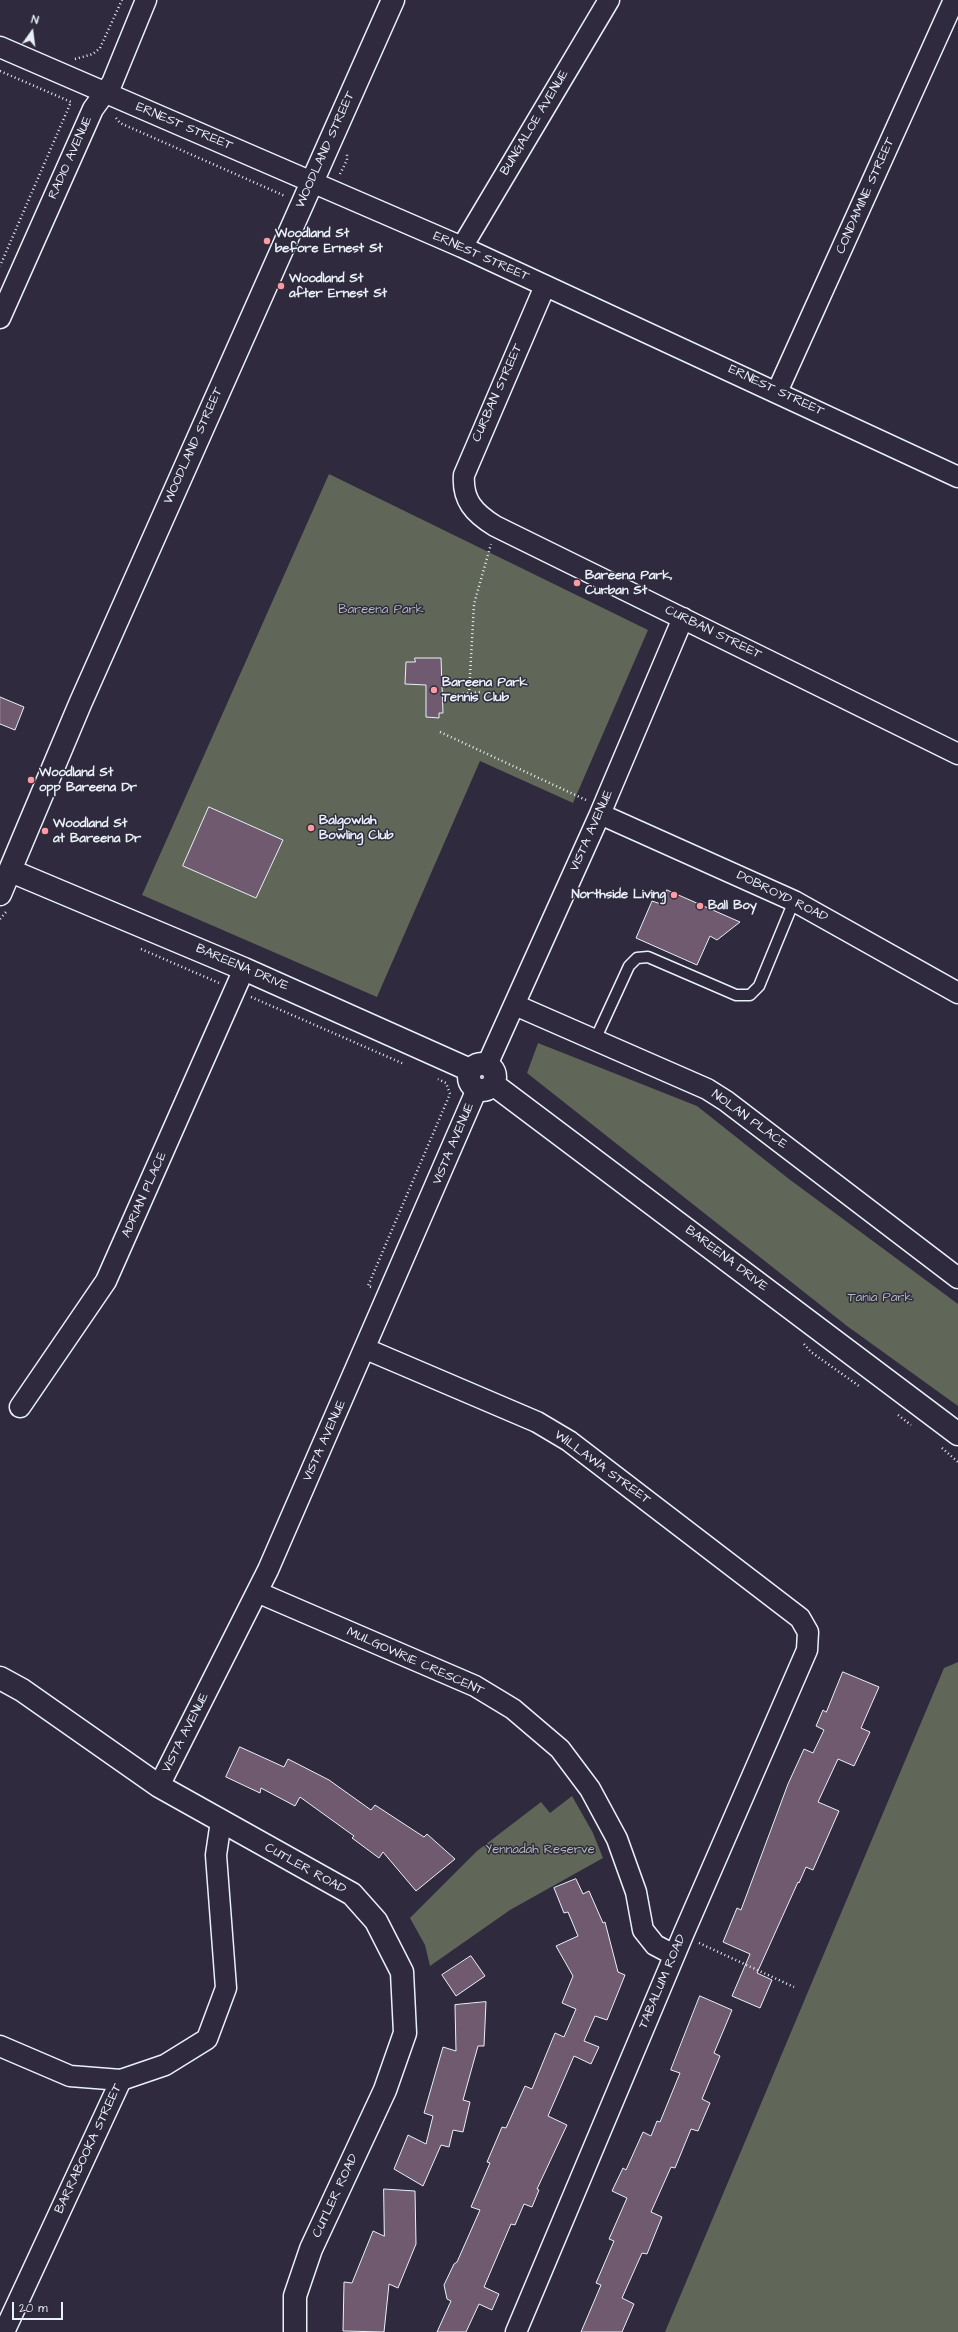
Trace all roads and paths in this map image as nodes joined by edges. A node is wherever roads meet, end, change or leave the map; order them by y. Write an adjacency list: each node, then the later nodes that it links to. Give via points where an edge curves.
1 (122, 0): 7 (path, via 100,48 93,54 76,58)
2 (146, 0): 9 (street, RADIO AVENUE, via 112,83)
3 (393, 0): 11 (street, WOODLAND STREET)
4 (609, 0): 13 (street, BUNGALOE AVENUE)
5 (954, 0): 17 (street, CONDAMINE STREET)
6 (0, 47): 9 (street, ERNEST STREET)
7 (72, 65)
8 (0, 71): 14 (path, via 71,102)
9 (104, 92): 11 (street, ERNEST STREET); 16 (street, RADIO AVENUE, via 93,109)
10 (116, 116): 12 (path, via 120,123)
11 (311, 182): 13 (street, ERNEST STREET); 27 (street, WOODLAND STREET, via 80,704)
12 (285, 197)
13 (462, 247): 15 (street, ERNEST STREET)
14 (0, 266)
15 (545, 286): 17 (street, ERNEST STREET); 20 (street, CURBAN STREET, via 467,464 463,484 468,502 495,526)
16 (0, 318)
17 (777, 392): 18 (street, ERNEST STREET)
18 (958, 477)
19 (493, 538): 22 (path, via 474,604)
20 (683, 618): 25 (street, CURBAN STREET); 26 (street, VISTA AVENUE)
21 (480, 692): 22 (path)
22 (469, 694): 23 (path)
23 (443, 696)
24 (440, 732): 26 (path, via 588,801)
25 (958, 754)
26 (600, 814): 29 (street, DOBROYD ROAD); 35 (street, VISTA AVENUE)
27 (11, 871): 28 (street, WOODLAND STREET); 32 (street, BAREENA DRIVE)
28 (5, 901): 30 (path)
29 (794, 901): 34 (street, DOBROYD ROAD); 36 (lane, via 759,986 750,995 736,995 648,957 637,958 629,966)
30 (0, 919)
31 (138, 947): 33 (path)
32 (244, 969): 33 (street, ADRIAN PLACE); 39 (street, BAREENA DRIVE)
33 (235, 990): 37 (path); 45 (street, ADRIAN PLACE, via 106,1281)
34 (958, 993)
35 (514, 1005): 36 (street, NOLAN PLACE); 39 (street, VISTA AVENUE)
36 (595, 1040): 42 (street, NOLAN PLACE, via 707,1089 726,1101)
37 (407, 1065)
38 (434, 1077): 40 (path, via 446,1083 450,1094)
39 (482, 1077): 43 (street, VISTA AVENUE); 46 (street, BAREENA DRIVE)
40 (430, 1140): 41 (path); 43 (path, via 368,1286)
41 (437, 1140)
42 (958, 1278)
43 (388, 1294): 44 (street, VISTA AVENUE)
44 (366, 1350): 47 (street, VISTA AVENUE); 48 (street, WILLAWA STREET, via 537,1422 569,1441 800,1618)
45 (20, 1407)
46 (958, 1434)
47 (257, 1592): 50 (street, VISTA AVENUE); 53 (street, MULGOWRIE CRESCENT, via 475,1686 513,1709 560,1749 590,1789 617,1839 636,1892 643,1930 655,1945)
48 (808, 1632): 52 (street, TABALUM ROAD, via 807,1650)
49 (0, 1678): 50 (street, CUTLER ROAD, via 22,1690)
50 (159, 1786): 51 (street, CUTLER ROAD)
51 (221, 1822): 56 (street, BARRABOOKA STREET, via 216,1855 226,1988 210,2032 207,2039 165,2065); 58 (street, CUTLER ROAD, via 352,1894 376,1921 402,1972 405,2033 385,2090 311,2249 295,2296)
52 (683, 1936): 53 (street, TABALUM ROAD); 54 (path)
53 (674, 1956): 59 (street, TABALUM ROAD)
54 (794, 1987)
55 (0, 2046): 56 (street, via 70,2076)
56 (121, 2080): 57 (street, BARRABOOKA STREET)
57 (4, 2332)
58 (295, 2332)
59 (516, 2332)

